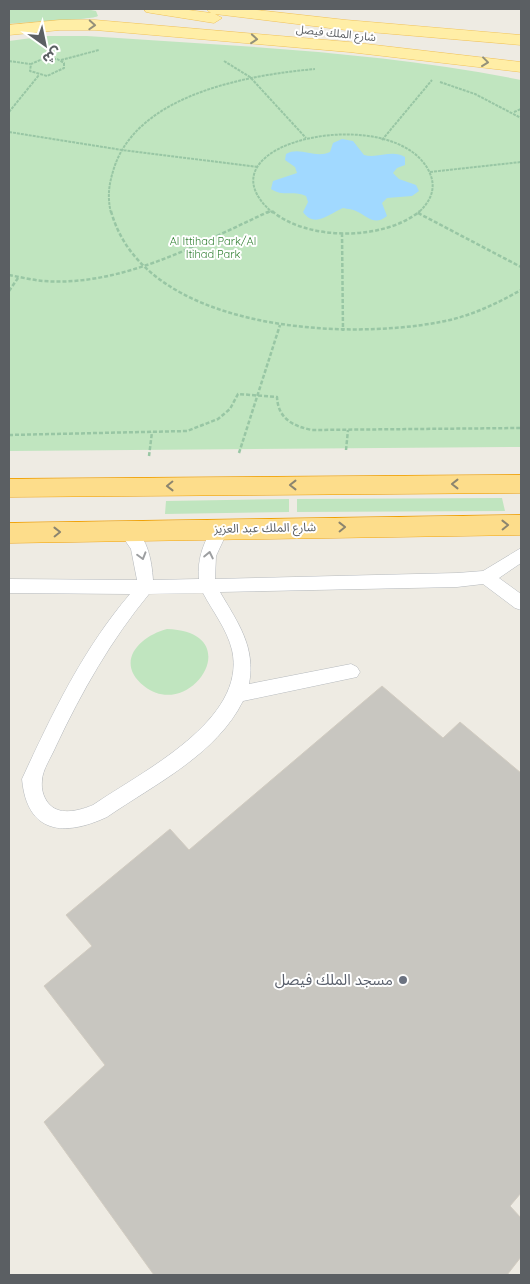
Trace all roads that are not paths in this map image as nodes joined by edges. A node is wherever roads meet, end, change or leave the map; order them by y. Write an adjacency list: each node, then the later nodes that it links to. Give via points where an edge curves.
1 (151, 9): 8 (main road, شارع الملك فيصل, via 262,25)
2 (213, 9): 6 (main road, شارع الملك فيصل, via 363,27)
3 (309, 9): 5 (main road)
4 (9, 30): 7 (main road, one-way to 7, via 95,25)
5 (521, 33)
6 (521, 40)
7 (349, 47): 8 (main road); 12 (main road, one-way to 12)
8 (477, 48): 9 (main road, شارع الملك فيصل)
9 (500, 51): 10 (main road, شارع الملك فيصل); 11 (main road)
10 (521, 53)
11 (521, 59)
12 (521, 67)
13 (521, 484): 14 (highway, one-way to 14)
14 (9, 488)
15 (521, 525): 16 (highway, شارع الملك عبد العزيز, one-way to 15)
16 (221, 528): 17 (highway, شارع الملك عبد العزيز); 21 (lane, one-way to 16, via 208,554)
17 (126, 530): 18 (highway, شارع الملك عبد العزيز, one-way to 17); 23 (lane, one-way to 23, via 142,554)
18 (9, 533)
19 (521, 554): 20 (lane)
20 (486, 577): 21 (lane); 24 (lane)
21 (209, 585): 23 (lane); 26 (lane, via 241,650 243,665)
22 (9, 586): 23 (lane)
23 (145, 587): 26 (lane, via 126,608 94,656 39,764 32,779 32,794 39,808 51,818 67,822 84,820 100,811 210,735 231,709)
24 (521, 603)
25 (351, 672): 26 (lane)
26 (238, 694)

